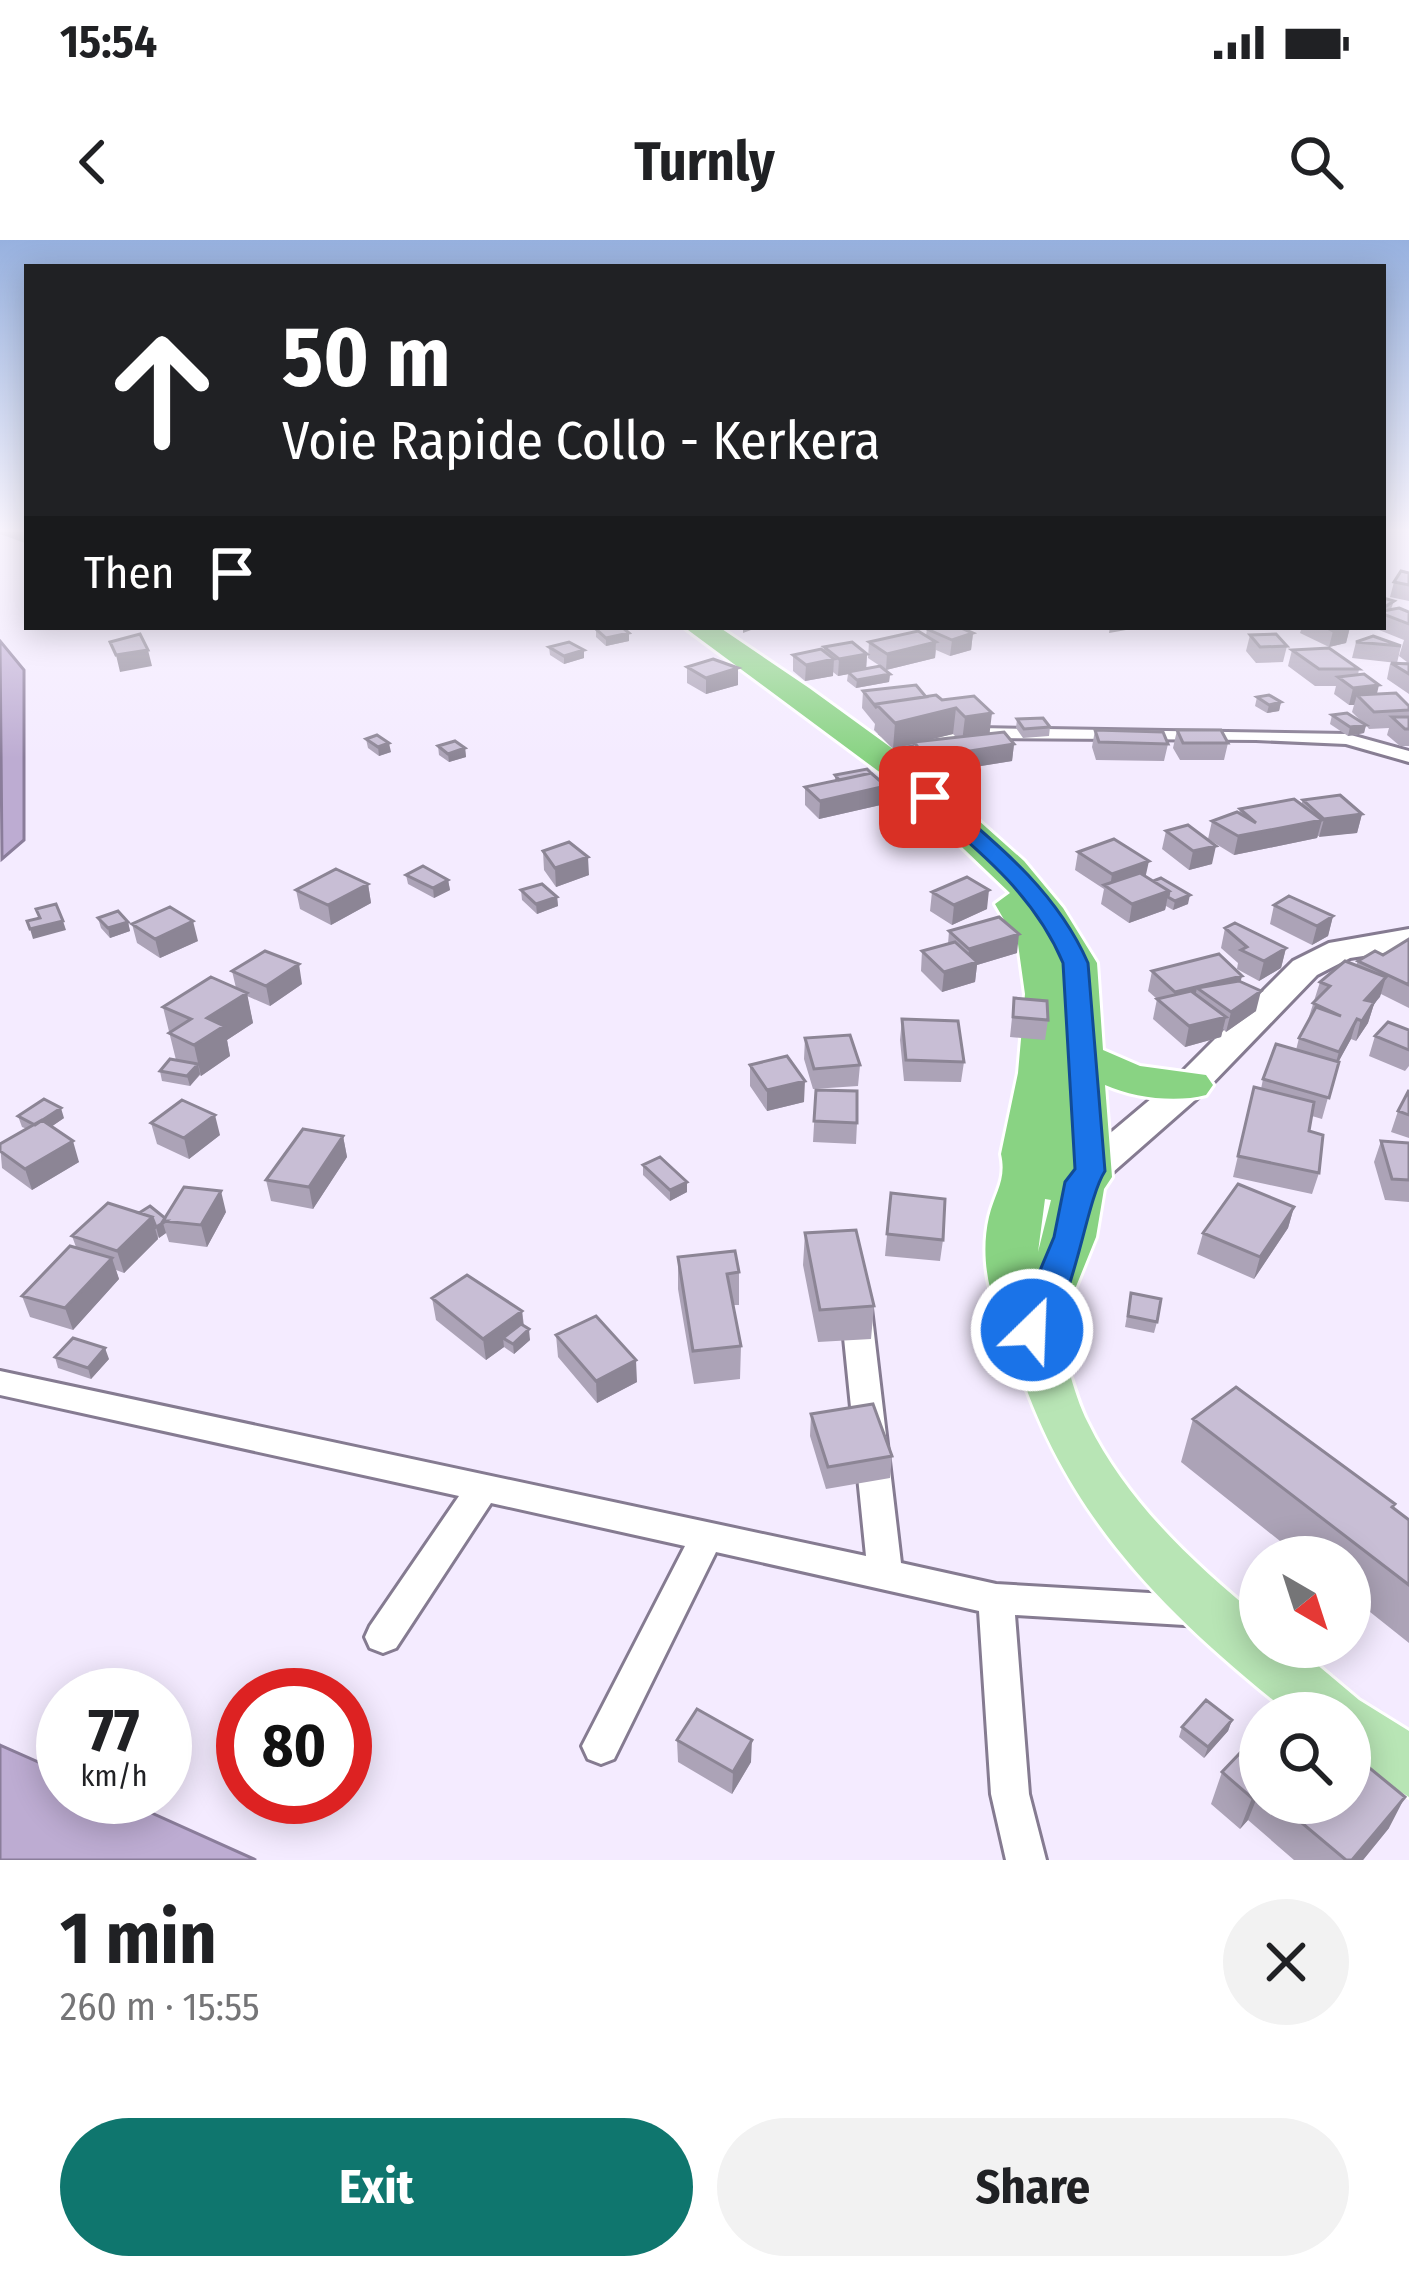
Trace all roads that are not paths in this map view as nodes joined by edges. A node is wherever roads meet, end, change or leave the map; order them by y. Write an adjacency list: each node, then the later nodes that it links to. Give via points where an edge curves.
1 (680, 630): 8 (highway, via 797,711 997,874 1039,942)
2 (703, 630): 3 (highway)
3 (860, 744): 4 (street, via 979,733 1297,736 1347,739); 6 (highway, via 1016,871 1066,939 1076,963)
4 (1409, 758)
5 (1409, 939): 7 (street, via 1341,950 1306,968)
6 (1082, 1058): 7 (highway, via 1132,1080); 8 (highway)
7 (1190, 1085): 8 (street)
8 (1063, 1166): 10 (highway, via 1070,1237)
9 (853, 1272): 14 (street)
10 (1032, 1330): 16 (main road, via 1065,1431 1091,1474)
11 (0, 1383): 12 (street)
12 (483, 1488): 13 (street); 17 (street)
13 (705, 1540): 14 (street); 20 (street)
14 (885, 1574): 15 (street)
15 (996, 1600): 16 (street); 22 (street, via 1010,1794)
16 (1210, 1611): 18 (main road)
17 (383, 1637)
18 (1309, 1692)
19 (1371, 1739): 21 (main road)
20 (601, 1746)
21 (1409, 1767)
22 (1026, 1860)

